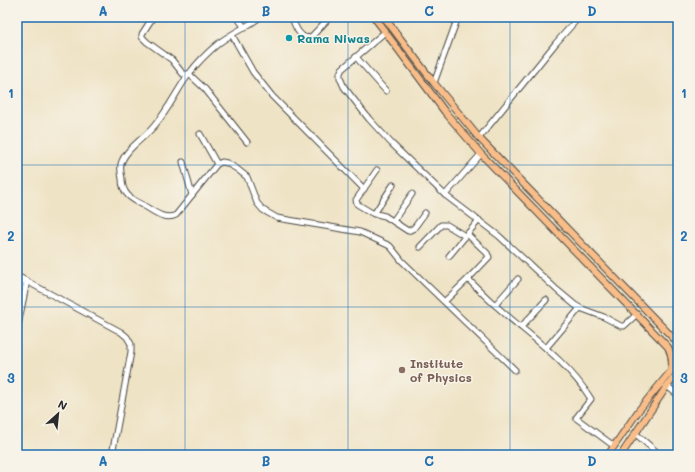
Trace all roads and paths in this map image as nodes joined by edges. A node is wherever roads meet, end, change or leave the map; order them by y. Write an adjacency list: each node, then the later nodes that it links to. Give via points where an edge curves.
1 (153, 17): 14 (street, via 142,38 172,60 183,74)
2 (237, 17): 10 (street)
3 (260, 17): 10 (street)
4 (292, 17): 5 (street, via 302,36 308,38)
5 (330, 17)
6 (374, 17): 11 (main road)
7 (384, 17): 15 (main road)
8 (458, 17): 15 (street)
9 (579, 17): 20 (street)
10 (245, 28): 12 (street)
11 (385, 32): 13 (street); 18 (main road)
12 (232, 36): 14 (street, via 219,43); 27 (street, via 253,72 272,96)
13 (356, 57): 16 (street); 30 (street, via 340,73 344,87 369,119)
14 (189, 74): 21 (street); 29 (street, via 158,121 132,148 121,165 122,185 126,194 163,216 171,217 176,214)
15 (434, 83): 17 (main road)
16 (386, 91)
17 (452, 104): 18 (main road); 20 (main road)
18 (444, 110): 22 (main road)
19 (200, 134): 24 (street)
20 (479, 138): 50 (main road)
21 (247, 142)
22 (480, 154): 30 (street); 47 (main road)
23 (183, 162): 29 (street)
24 (217, 164): 29 (street); 43 (street, via 227,163 247,177 257,203 263,210 278,218 360,232 390,246 402,261)
25 (377, 170): 27 (street)
26 (392, 184): 31 (street)
27 (364, 189): 31 (street, via 356,200 357,204)
28 (412, 194): 34 (street)
29 (192, 195)
30 (445, 195): 33 (street)
31 (374, 214): 34 (street)
32 (425, 214): 34 (street, via 411,231)
33 (479, 220): 35 (street); 46 (street)
34 (393, 221)
35 (466, 235): 36 (street, via 447,225 441,225); 37 (street); 39 (street, via 489,257)
36 (420, 247)
37 (449, 256)
38 (17, 276): 41 (street)
39 (468, 279): 43 (street); 45 (street)
40 (518, 279): 45 (street)
41 (25, 280): 44 (street); 49 (street); 58 (street, via 98,319 127,337 131,344)
42 (546, 300): 48 (street)
43 (445, 301): 52 (street)
44 (17, 304)
45 (495, 305): 48 (street)
46 (580, 308): 47 (street, via 621,326); 51 (street)
47 (637, 314): 57 (main road, via 668,347 672,355 671,371)
48 (521, 327): 51 (street)
49 (17, 330)
50 (678, 343)
51 (546, 348): 57 (street, via 569,371 591,399 576,418)
52 (515, 370)
53 (678, 373): 54 (main road)
54 (667, 386): 55 (street); 56 (main road)
55 (678, 395)
56 (636, 434): 60 (main road); 61 (street)
57 (614, 446): 59 (main road)
58 (112, 455)
59 (608, 455)
60 (621, 455)
61 (660, 455)

